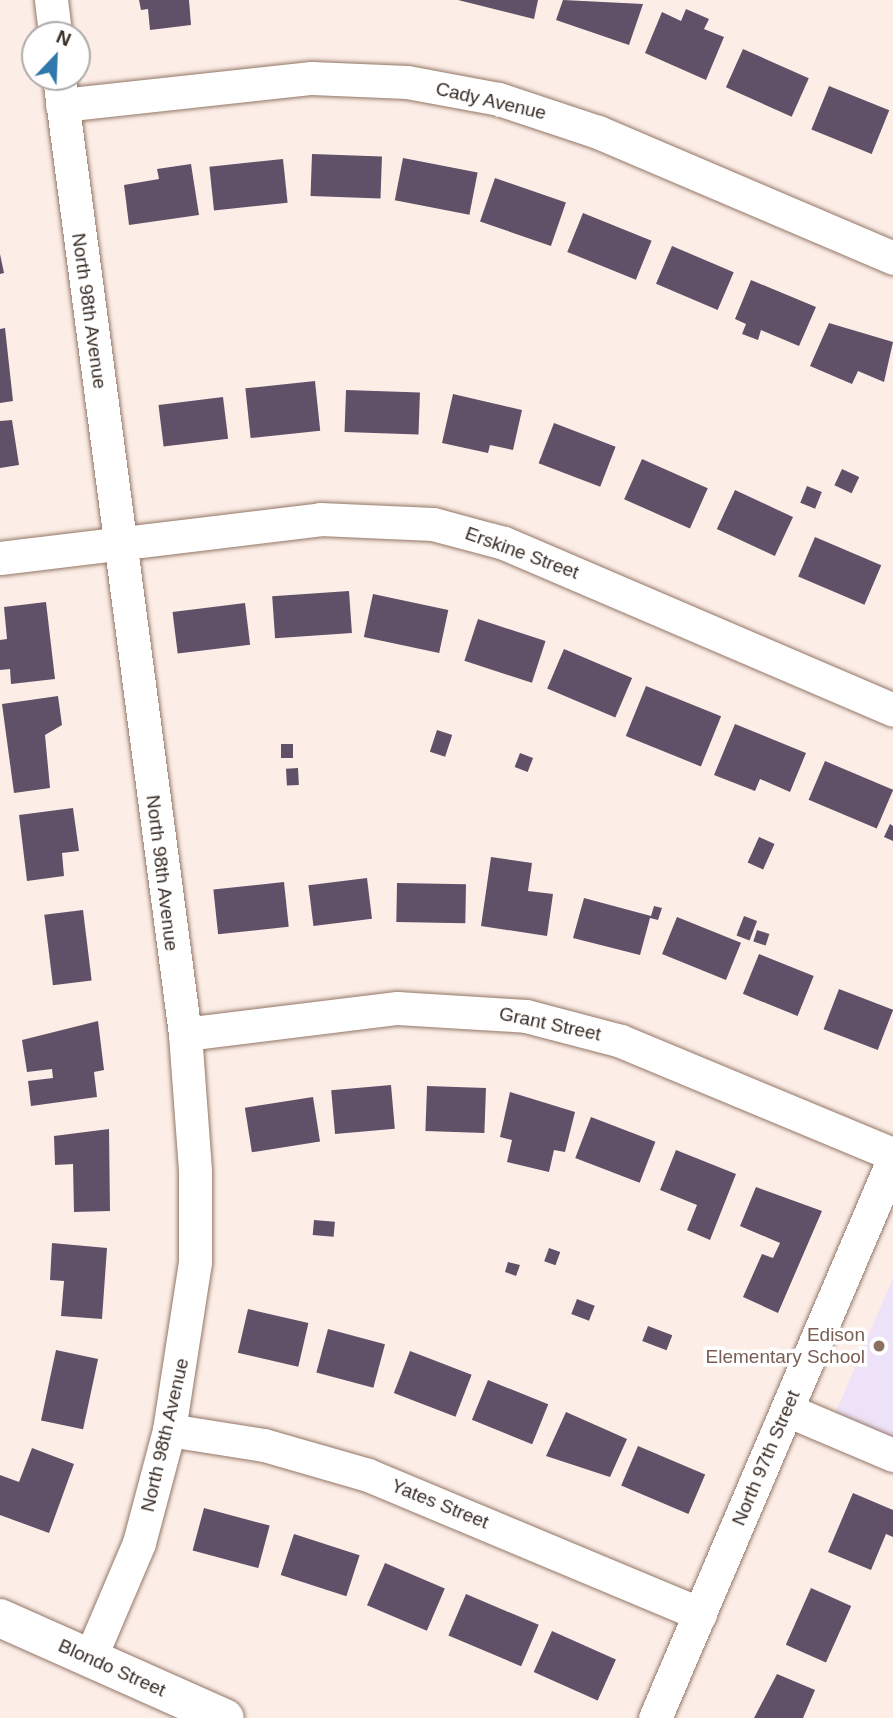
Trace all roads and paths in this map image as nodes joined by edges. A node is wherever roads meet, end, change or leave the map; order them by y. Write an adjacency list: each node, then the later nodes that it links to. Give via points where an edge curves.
1 (51, 0): 2 (street)
2 (53, 21)
3 (91, 89): 5 (street, Cady Avenue, via 312,78 407,82 486,97 598,132)
4 (61, 91): 6 (street, North 98th Avenue)
5 (893, 258)
6 (120, 542): 7 (street, Erskine Street); 8 (street, Erskine Street, via 320,519 464,530); 9 (street, North 98th Avenue)
7 (0, 558)
8 (893, 710)
9 (185, 1034): 10 (street, Grant Street, via 397,1008 527,1016 621,1041); 13 (street, North 98th Avenue, via 195,1262)
10 (893, 1154)
11 (893, 1160): 12 (street, North 97th Street)
12 (787, 1410): 14 (street); 15 (street, North 97th Street)
13 (169, 1430): 15 (street, Yates Street, via 264,1445 368,1475); 17 (street, North 98th Avenue, via 139,1543)
14 (893, 1455)
15 (700, 1614): 19 (street, North 97th Street)
16 (0, 1618): 17 (main road, Blondo Street)
17 (90, 1658): 18 (main road, Blondo Street)
18 (225, 1718)
19 (656, 1718)

